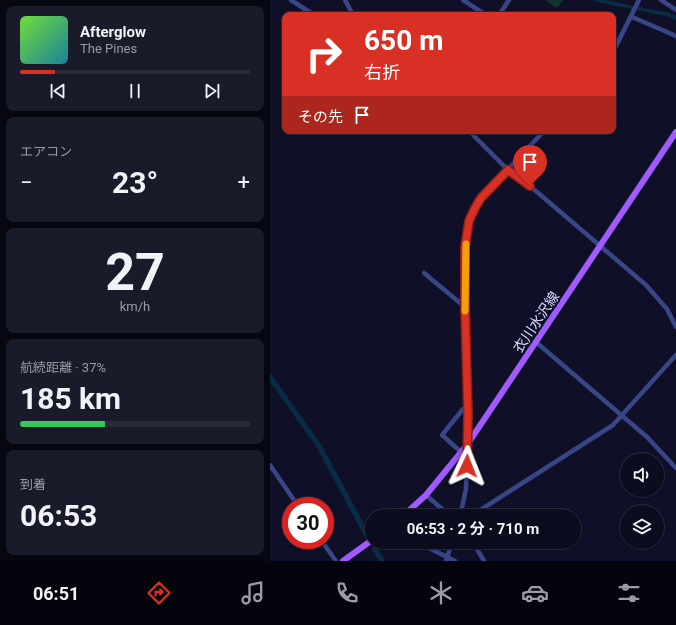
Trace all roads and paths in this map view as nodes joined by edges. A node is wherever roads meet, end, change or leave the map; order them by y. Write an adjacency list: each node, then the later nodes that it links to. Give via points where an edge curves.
1 (291, 0): 8 (street)
2 (345, 0): 9 (street)
3 (463, 0): 10 (street)
4 (509, 0): 11 (street)
5 (639, 0): 12 (street)
6 (661, 0): 7 (street)
7 (676, 10)
8 (309, 12)
9 (351, 12)
10 (481, 12)
11 (501, 12)
12 (632, 17): 13 (street); 14 (street)
13 (676, 36)
14 (616, 46)
15 (676, 132): 19 (main road, 衣川水沢線)
16 (472, 134): 18 (street)
17 (541, 134): 18 (street)
18 (508, 170): 19 (street); 21 (street, via 481,198 469,221 465,247)
19 (599, 246): 22 (street, via 646,285 667,309); 23 (main road, 衣川水沢線)
20 (424, 273): 21 (street)
21 (465, 307): 25 (street)
22 (676, 327)
23 (537, 343): 26 (street); 27 (main road, 衣川水沢線)
24 (676, 355): 26 (street)
25 (468, 409): 27 (street); 28 (street, via 463,409 442,435)
26 (622, 416): 30 (street); 36 (street, via 605,431)
27 (467, 445): 28 (main road, 衣川水沢線); 35 (street, via 466,489)
28 (461, 452): 31 (main road, 衣川水沢線)
29 (270, 465): 32 (street)
30 (676, 468)
31 (426, 495): 33 (main road, 衣川水沢線); 34 (street)
32 (292, 497)
33 (411, 509)
34 (442, 509)
35 (462, 509)
36 (482, 509)
37 (365, 545): 44 (main road)
38 (328, 549): 43 (street)
39 (429, 549): 42 (street)
40 (450, 549): 42 (street)
41 (477, 549): 46 (street)
42 (446, 559): 45 (street)
43 (336, 561)
44 (343, 561)
45 (455, 561)
46 (484, 561)

